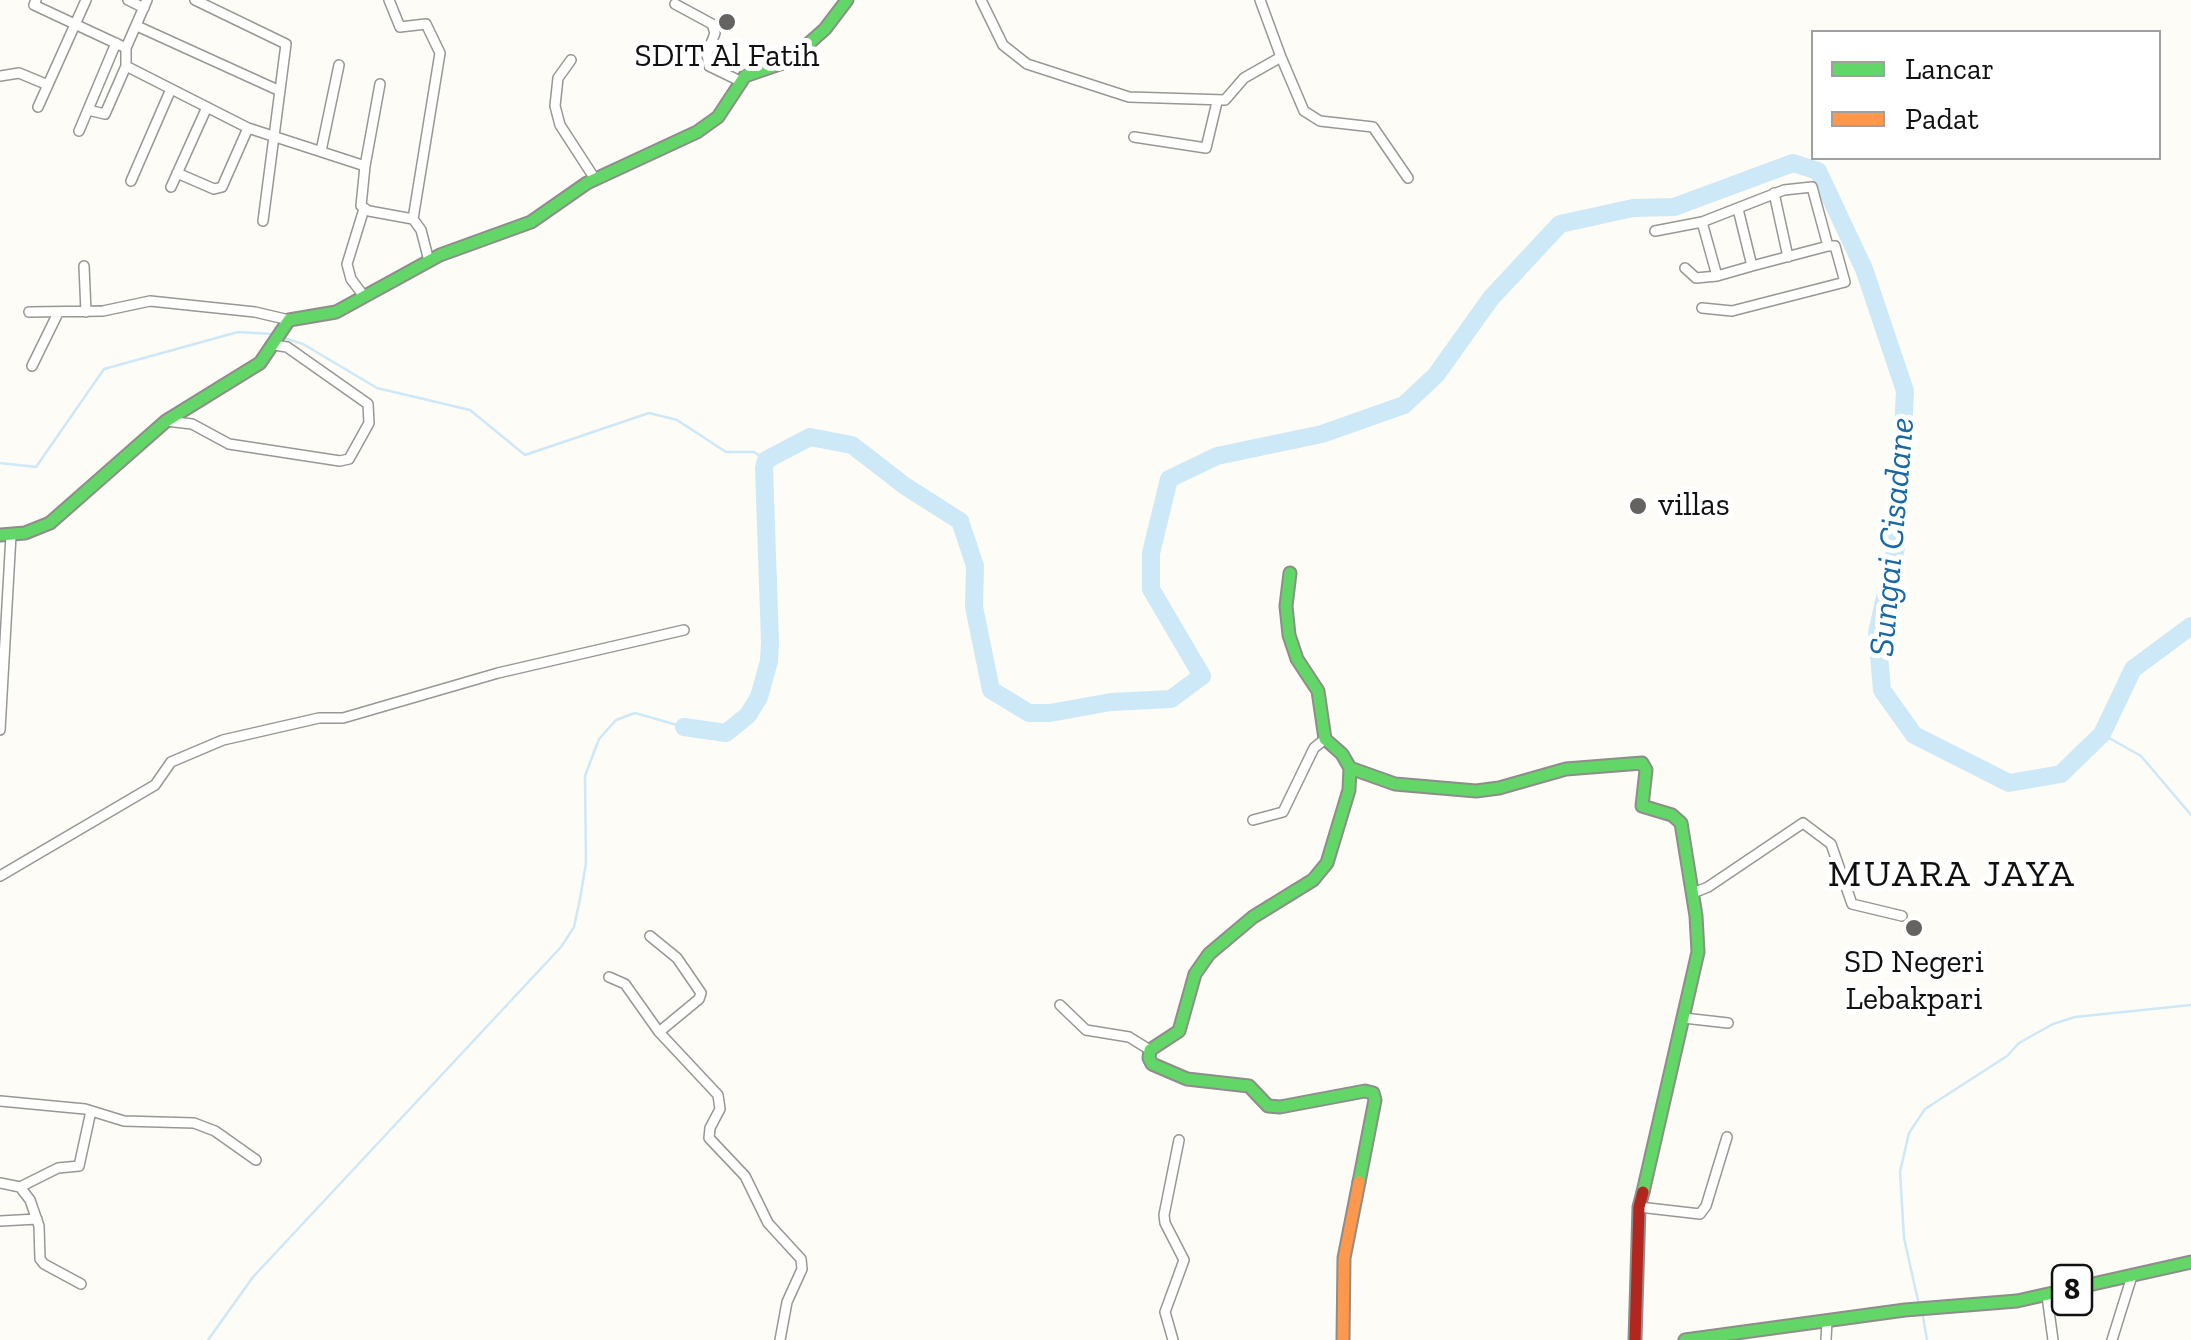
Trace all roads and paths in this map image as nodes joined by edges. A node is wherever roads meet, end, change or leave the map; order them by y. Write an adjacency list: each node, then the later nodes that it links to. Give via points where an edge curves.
1 (86, 0): 11 (street)
2 (128, 0): 9 (street)
3 (195, 0): 23 (street, via 282,40 287,49)
4 (389, 0): 42 (street, via 400,27 424,23 440,53)
5 (846, 0): 19 (main road, via 798,52)
6 (982, 0): 24 (street, via 1003,45 1038,69 1129,97)
7 (1260, 0): 14 (street)
8 (31, 2): 11 (street)
9 (146, 4): 12 (street)
10 (675, 4): 19 (street, via 712,24 707,62)
11 (76, 24): 13 (street); 21 (street)
12 (137, 26): 13 (street); 23 (street)
13 (122, 46): 17 (street); 27 (street)
14 (1281, 57): 24 (street); 35 (street, via 1304,112 1320,121 1373,127)
15 (571, 60): 36 (street, via 558,78 554,106)
16 (339, 65): 32 (street)
17 (126, 66): 22 (street); 27 (street, via 105,114)
18 (0, 76): 21 (street, via 18,73)
19 (740, 81): 36 (main road, via 727,106 697,132)
20 (380, 84): 33 (street)
21 (48, 85): 25 (street)
22 (171, 89): 26 (street); 37 (street)
23 (280, 91): 30 (street)
24 (1216, 102): 31 (street, via 1206,148)
25 (38, 107)
26 (206, 107): 28 (street); 34 (street)
27 (88, 110): 29 (street)
28 (248, 128): 30 (street); 34 (street, via 219,189)
29 (79, 131)
30 (274, 137): 32 (street); 43 (street)
31 (1134, 138)
32 (321, 152): 33 (street)
33 (365, 166): 40 (street)
34 (177, 173): 38 (street)
35 (1408, 178)
36 (594, 179): 48 (main road, via 531,222)
37 (131, 181)
38 (170, 187)
39 (1774, 193): 41 (street); 46 (street, via 1812,187); 47 (street)
40 (364, 209): 42 (street); 53 (street, via 346,264)
41 (1738, 209): 44 (street); 50 (street)
42 (413, 219): 48 (street)
43 (263, 221)
44 (1702, 222): 45 (street); 52 (street)
45 (1655, 232)
46 (1828, 246): 47 (street); 54 (street, via 1835,246 1845,282 1732,311)
47 (1788, 256): 50 (street)
48 (429, 261): 53 (main road)
49 (84, 266): 56 (street)
50 (1752, 266): 52 (street)
51 (1686, 268): 52 (street, via 1696,278)
52 (1717, 276)
53 (363, 295): 58 (main road, via 336,312)
54 (1702, 308)
55 (29, 312): 57 (street)
56 (86, 312): 57 (street); 58 (street, via 150,301 255,312)
57 (58, 313): 60 (street)
58 (286, 322): 59 (main road)
59 (274, 344): 61 (main road, via 260,362); 61 (street, via 368,404 369,423 349,458 229,444 192,424)
60 (32, 366)
61 (166, 421): 62 (main road, via 50,523)
62 (5, 535): 64 (street)
63 (1290, 573): 67 (main road, via 1289,635 1318,692)
64 (3, 609): 66 (street)
65 (684, 630): 70 (street, via 343,718 223,740 171,762 155,785)
66 (0, 730)
67 (1325, 739): 68 (main road); 69 (street, via 1314,748 1284,812)
68 (1350, 768): 71 (main road, via 1394,784 1476,791 1566,769 1642,764 1642,806 1681,824); 79 (main road, via 1321,873 1209,954 1195,974 1179,1031)
69 (1253, 820)
70 (0, 876)
71 (1693, 893): 72 (street, via 1803,823 1831,844 1855,907); 76 (main road, via 1698,952)
72 (1902, 916)
73 (650, 936): 78 (street, via 677,958 701,993)
74 (609, 977): 78 (street, via 630,989)
75 (1060, 1005): 79 (street, via 1086,1030 1129,1037)
76 (1684, 1018): 77 (street); 87 (main road)
77 (1728, 1022)
78 (659, 1032): 96 (street, via 718,1096 709,1138 745,1176 768,1223 801,1259)
79 (1150, 1050): 98 (main road, via 1150,1061 1164,1070 1204,1083 1249,1086 1268,1106 1374,1093 1344,1258)
80 (0, 1101): 81 (street)
81 (91, 1111): 84 (street, via 124,1121 204,1126); 86 (street, via 79,1166)
82 (1726, 1138): 87 (street, via 1700,1214)
83 (1180, 1140): 97 (street, via 1164,1215 1184,1260 1166,1312)
84 (256, 1160)
85 (0, 1184): 86 (street)
86 (20, 1186): 88 (street)
87 (1639, 1208): 99 (main road)
88 (37, 1219): 89 (street); 92 (street, via 40,1259)
89 (0, 1221)
90 (2191, 1262): 91 (main road, 8)
91 (2132, 1276): 93 (main road, 8); 103 (street)
92 (80, 1284)
93 (2047, 1296): 94 (main road, 8); 102 (street)
94 (1826, 1321): 95 (main road, 8); 101 (street)
95 (1724, 1338): 100 (main road, 8)
96 (780, 1340)
97 (1173, 1340)
98 (1343, 1340)
99 (1635, 1340)
100 (1684, 1340)
101 (1826, 1340)
102 (2053, 1340)
103 (2112, 1340)

